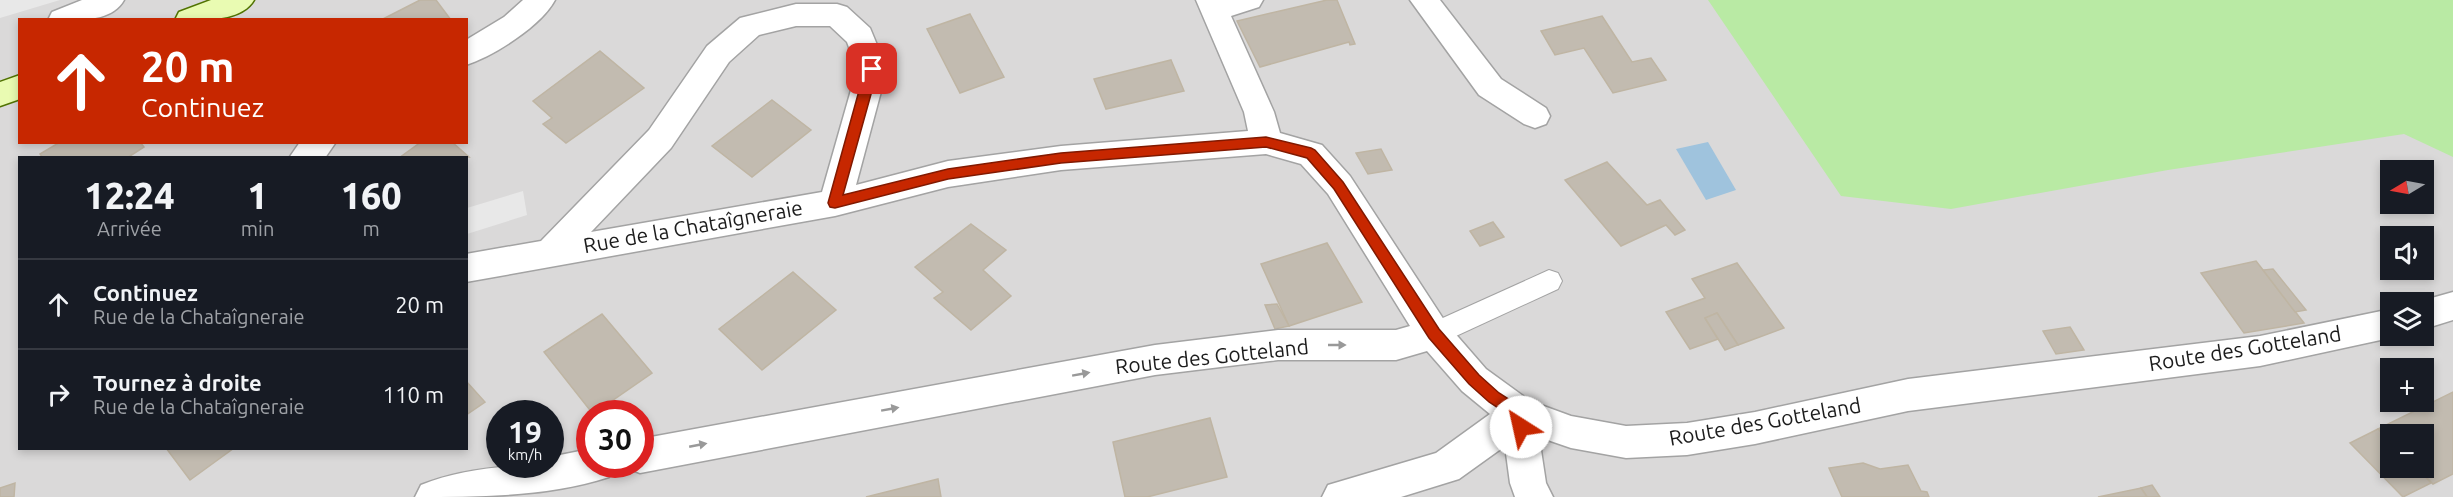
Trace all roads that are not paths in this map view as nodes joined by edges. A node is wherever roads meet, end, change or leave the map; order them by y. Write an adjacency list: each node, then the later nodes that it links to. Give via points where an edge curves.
1 (110, 0): 7 (street)
2 (240, 0): 8 (main road)
3 (541, 0): 9 (street, via 514,25)
4 (1249, 0): 6 (street)
5 (1424, 0): 12 (street, via 1490,87)
6 (1212, 5): 13 (street, via 1259,112)
7 (67, 18)
8 (194, 18)
9 (468, 53)
10 (18, 87): 11 (main road)
11 (0, 94)
12 (1535, 116)
13 (1266, 142): 16 (street, Rue de la Chataîgneraie, via 1061,158 948,174); 23 (street, Rue de la Chataîgneraie, via 1311,154 1332,177)
14 (319, 144): 15 (street)
15 (306, 156)
16 (835, 203): 17 (street, Rue de la Chataîgneraie); 17 (street, Rue de la Chataîgneraie, via 872,69 860,36 837,15 796,15 750,26 718,54 660,139)
17 (552, 251): 18 (street, Rue de la Chataîgneraie)
18 (468, 268)
19 (1549, 281): 23 (lane)
20 (2453, 306): 21 (street)
21 (2434, 311)
22 (2380, 326): 24 (street, Route des Gotteland, via 2260,351 1908,395 1687,439 1626,442 1570,432)
23 (1434, 334): 24 (street, Route des Gotteland, via 1474,380); 25 (street, Route des Gotteland, one-way to 23, via 1155,360 1278,345 1396,345)
24 (1518, 413): 28 (street, via 1446,466); 29 (street, via 1528,483)
25 (654, 453)
26 (576, 469): 27 (street)
27 (434, 497)
28 (1341, 497)
29 (1534, 497)

